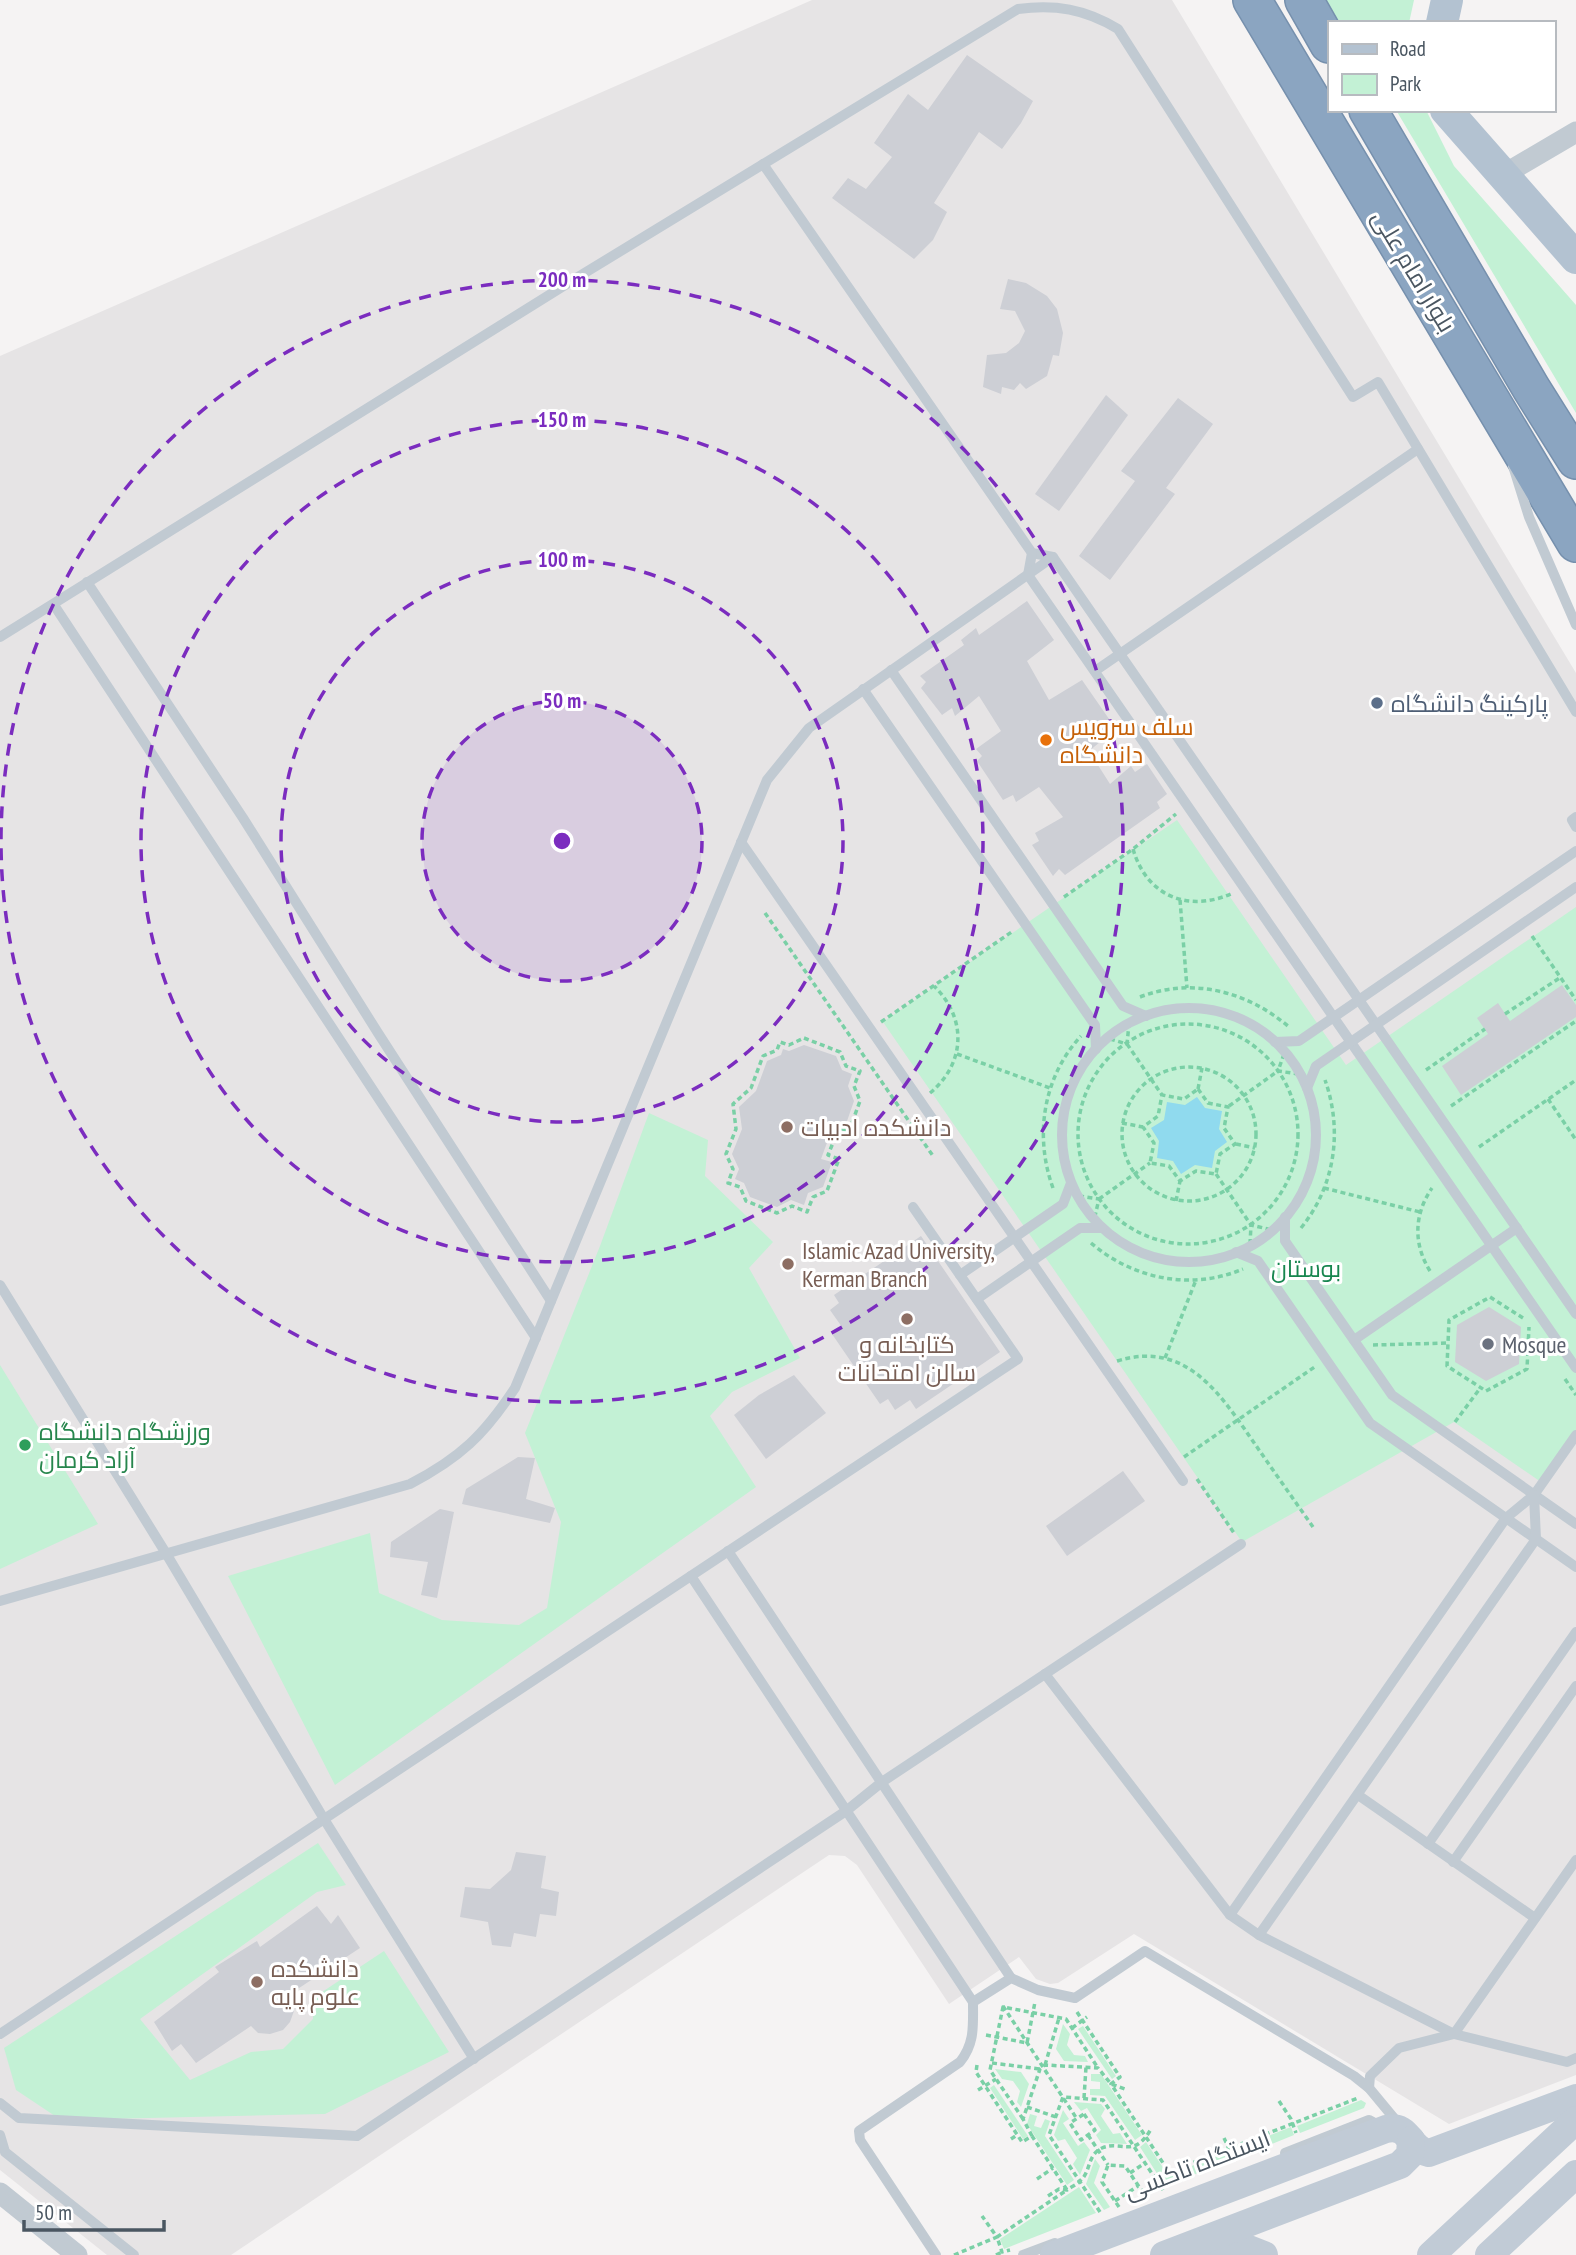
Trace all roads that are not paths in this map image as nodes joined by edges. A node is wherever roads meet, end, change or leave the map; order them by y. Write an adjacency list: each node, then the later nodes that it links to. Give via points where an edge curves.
1 (1252, 0): 13 (highway, بلوار امام علی)
2 (1304, 0): 5 (highway)
3 (1447, 0): 4 (main road)
4 (1442, 21)
5 (1328, 42)
6 (1369, 112): 12 (highway, بلوار امام علی)
7 (1448, 112): 10 (main road)
8 (1576, 132): 10 (street)
9 (763, 164): 15 (lane, via 1018,9 1060,7 1100,18 1118,29 1353,397 1378,382); 18 (lane); 21 (lane)
10 (1503, 175): 11 (main road)
11 (1576, 258)
12 (1531, 388): 14 (street); 16 (highway, بلوار امام علی)
13 (1493, 404): 17 (highway, بلوار امام علی); 23 (lane, via 1529,517)
14 (1576, 432)
15 (1418, 449): 25 (lane); 29 (lane)
16 (1576, 460)
17 (1576, 543)
18 (1032, 553): 19 (lane); 20 (lane)
19 (1053, 557): 20 (lane); 25 (lane)
20 (1028, 575): 26 (lane); 27 (lane)
21 (88, 582): 22 (lane); 55 (lane)
22 (54, 605): 24 (lane); 57 (lane)
23 (1576, 625)
24 (0, 637)
25 (1120, 654): 27 (lane); 35 (lane)
26 (891, 670): 28 (lane); 36 (lane, via 1123,1006)
27 (1095, 671): 37 (lane)
28 (863, 689): 32 (lane, via 809,728 767,780); 41 (lane, via 1095,1025)
29 (1576, 712)
30 (1576, 817): 31 (lane, via 1572,820)
31 (1576, 827)
32 (741, 842): 48 (lane); 55 (lane)
33 (1576, 851): 35 (lane)
34 (1576, 887): 38 (lane)
35 (1359, 1000): 37 (lane); 38 (lane)
36 (1146, 1016): 40 (lane, via 1173,1009 1214,1011 1240,1019); 41 (lane, via 1129,1023)
37 (1334, 1018): 39 (lane); 40 (lane, via 1299,1041)
38 (1376, 1024): 39 (lane); 47 (lane)
39 (1351, 1042): 42 (lane); 49 (lane)
40 (1282, 1045): 42 (lane)
41 (1096, 1049): 43 (lane, via 1074,1082 1063,1119)
42 (1306, 1075): 45 (lane, via 1314,1115 1313,1156 1306,1182)
43 (1072, 1190): 46 (lane); 48 (lane, via 1063,1204)
44 (913, 1207): 52 (lane)
45 (1285, 1217): 50 (lane); 58 (lane, via 1285,1241)
46 (1096, 1225): 50 (lane, via 1135,1250 1159,1258 1198,1261); 51 (lane, via 1080,1228)
47 (1517, 1228): 49 (lane); 56 (lane)
48 (1014, 1237): 51 (lane); 52 (lane)
49 (1491, 1246): 58 (lane); 59 (lane)
50 (1250, 1251): 63 (lane, via 1370,1423)
51 (1031, 1261): 54 (lane); 61 (lane)
52 (960, 1275): 54 (lane)
53 (0, 1285): 68 (lane)
54 (977, 1299): 67 (lane, via 1018,1359)
55 (551, 1301): 57 (lane)
56 (1576, 1314)
57 (536, 1338): 68 (lane, via 495,1419 442,1467 410,1484)
58 (1353, 1340): 62 (lane, via 1392,1395)
59 (1576, 1368)
60 (1576, 1435): 62 (lane)
61 (1183, 1481)
62 (1534, 1495): 63 (lane); 64 (lane); 65 (lane)
63 (1506, 1518): 65 (lane); 82 (lane)
64 (1576, 1524)
65 (1536, 1539): 69 (lane); 76 (lane)
66 (1241, 1544): 73 (lane)
67 (728, 1551): 70 (lane); 75 (lane)
68 (167, 1555): 71 (lane); 78 (lane)
69 (1576, 1567)
70 (691, 1576): 77 (lane); 78 (lane)
71 (0, 1601)
72 (1576, 1632): 79 (lane)
73 (1045, 1674): 75 (lane); 82 (lane)
74 (1576, 1686): 81 (lane)
75 (881, 1783): 77 (lane); 85 (lane)
76 (1358, 1795): 79 (lane); 84 (lane)
77 (846, 1811): 86 (lane); 90 (lane)
78 (324, 1819): 87 (lane); 90 (lane)
79 (1428, 1844): 81 (lane)
80 (1576, 1860): 83 (lane)
81 (1454, 1862): 83 (lane)
82 (1230, 1915): 84 (lane)
83 (1535, 1919): 88 (lane)
84 (1259, 1935): 88 (lane)
85 (1011, 1978): 86 (lane); 91 (lane, via 1074,1998 1145,1951 1354,2076)
86 (973, 2003): 105 (lane, via 978,2033 960,2062 862,2128 858,2136)
87 (0, 2034)
88 (1454, 2034): 89 (lane, via 1567,2062); 91 (lane, via 1399,2048 1370,2076)
89 (1576, 2058)
90 (474, 2059): 93 (lane, via 357,2136 19,2118)
91 (1367, 2093): 95 (lane)
92 (1576, 2098): 95 (street, via 1436,2151 1421,2151)
93 (0, 2103)
94 (1576, 2120): 109 (street)
95 (1401, 2134): 97 (lane, ایستگاه تاکسی, via 1369,2120); 101 (street, via 1410,2155 1399,2165); 106 (street)
96 (0, 2136): 104 (lane, via 5,2152)
97 (1276, 2156)
98 (1576, 2174): 110 (street)
99 (0, 2193): 103 (street)
100 (1093, 2228): 102 (lane)
101 (1198, 2242): 107 (street); 108 (street, via 1231,2242)
102 (1019, 2251)
103 (72, 2253)
104 (134, 2255)
105 (936, 2255)
106 (1054, 2255)
107 (1164, 2255)
108 (1264, 2255)
109 (1431, 2255)
110 (1489, 2255)

